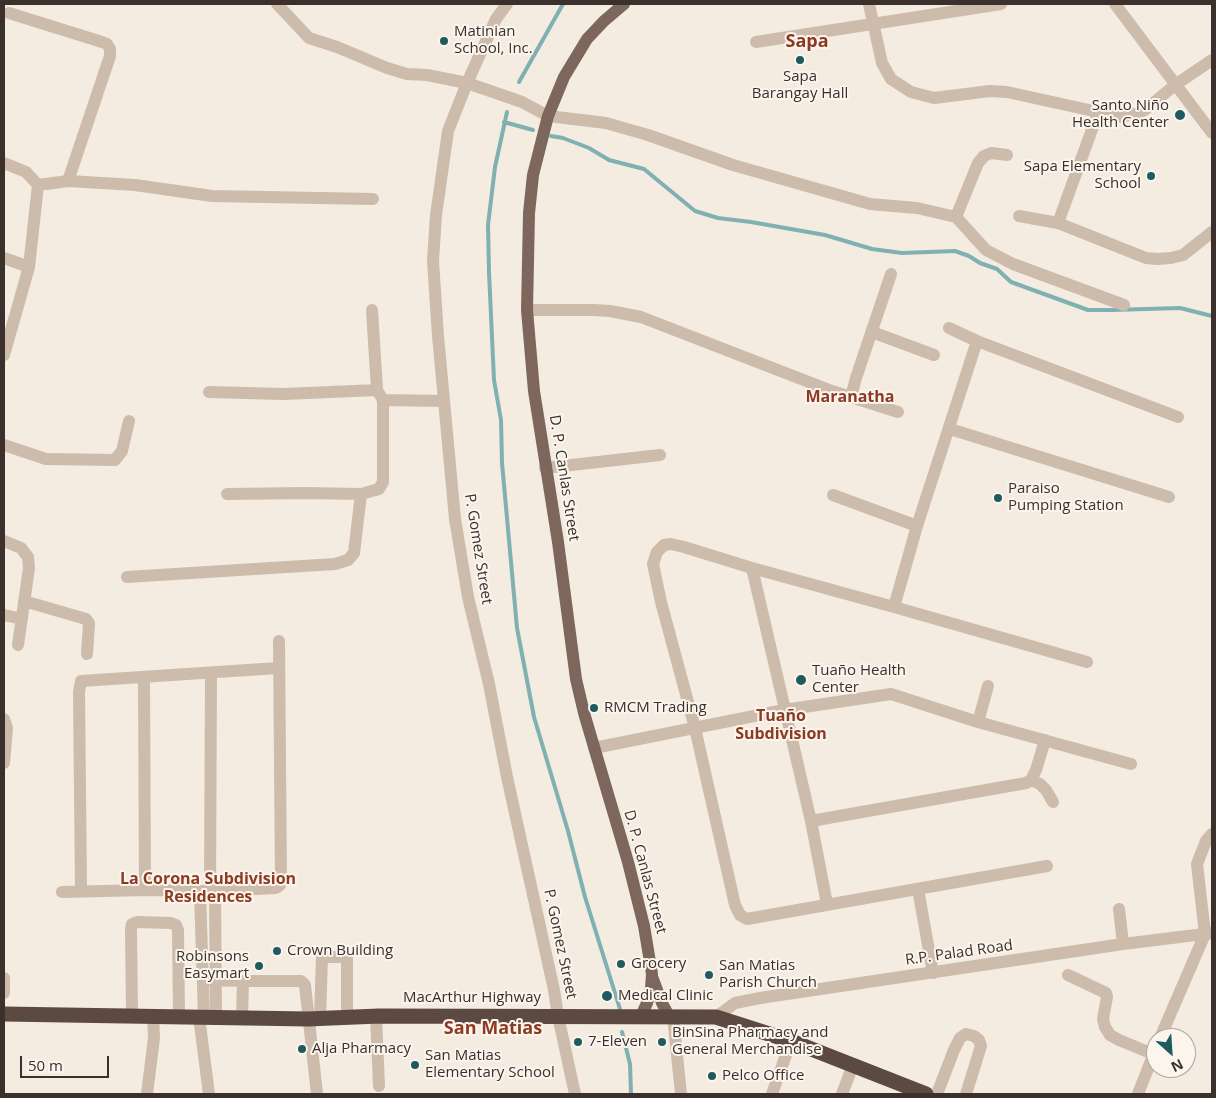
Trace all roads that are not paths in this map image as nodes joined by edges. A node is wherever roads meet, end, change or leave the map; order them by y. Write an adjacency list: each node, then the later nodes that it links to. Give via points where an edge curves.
1 (277, 4): 11 (street, via 309,38 407,74)
2 (507, 4): 11 (street, P. Gomez Street, via 496,19)
3 (624, 4): 14 (main road, D. P. Canlas Street, via 587,39 564,77)
4 (869, 4): 8 (street)
5 (1001, 4): 8 (street)
6 (1114, 4): 12 (street)
7 (9, 13): 18 (street, via 102,42 110,49)
8 (874, 25): 9 (street); 13 (street, via 882,63 891,79 911,92 934,98 1008,92)
9 (756, 42)
10 (1212, 60): 12 (street)
11 (467, 83): 14 (street, via 522,102); 39 (street, P. Gomez Street, via 448,131 436,215 433,261)
12 (1176, 85): 13 (street, via 1139,113 1122,117); 15 (street)
13 (1098, 113): 23 (street)
14 (548, 116): 22 (street, via 606,123 733,165 870,204 917,208); 30 (main road, D. P. Canlas Street, via 533,175)
15 (1212, 133)
16 (1008, 155): 22 (street, via 991,153 978,162)
17 (4, 164): 19 (street, via 26,172)
18 (68, 181): 19 (street); 20 (street, via 135,185 212,196)
19 (38, 185): 26 (street)
20 (373, 199)
21 (1019, 216): 23 (street)
22 (956, 218): 28 (street, via 986,250 1013,264)
23 (1058, 223): 24 (street, via 1146,258 1158,259 1183,255)
24 (1212, 232)
25 (4, 258): 26 (street)
26 (29, 267): 34 (street)
27 (891, 274): 32 (street)
28 (1124, 305)
29 (372, 310): 37 (street)
30 (527, 310): 38 (street, via 594,310 641,317); 46 (main road, D. P. Canlas Street)
31 (949, 328): 33 (street)
32 (872, 332): 35 (street); 38 (street)
33 (978, 341): 41 (street); 43 (street)
34 (4, 353)
35 (934, 355)
36 (209, 392): 37 (street)
37 (380, 395): 39 (street); 48 (street, via 383,482 379,489)
38 (851, 398): 40 (street)
39 (444, 401): 101 (street, P. Gomez Street, via 455,519 468,597)
40 (898, 412)
41 (1178, 417)
42 (129, 421): 44 (street, via 122,451 115,460 46,460)
43 (950, 429): 50 (street); 51 (street)
44 (4, 445)
45 (660, 455): 46 (street)
46 (545, 468): 72 (main road, D. P. Canlas Street, via 576,679)
47 (227, 494): 48 (street)
48 (361, 494): 54 (street, via 354,553 348,560 326,565)
49 (833, 495): 51 (street)
50 (1169, 497)
51 (917, 526): 56 (street)
52 (4, 541): 55 (street, via 21,548 28,557)
53 (752, 568): 56 (street); 67 (street); 70 (street, via 671,544 664,545 657,552 653,564 661,602)
54 (127, 577)
55 (24, 601): 58 (street); 61 (street, via 86,619 89,623)
56 (894, 607): 62 (street)
57 (4, 615): 58 (street)
58 (22, 619): 60 (street)
59 (279, 641): 63 (street)
60 (18, 644)
61 (87, 654)
62 (1087, 662)
63 (278, 668): 64 (street); 84 (street, via 281,882 276,888)
64 (211, 673): 65 (street); 84 (street)
65 (144, 677): 81 (street); 82 (street, via 81,681)
66 (988, 686): 69 (street)
67 (784, 710): 69 (street, via 891,694); 70 (street); 77 (street)
68 (4, 719): 73 (street, via 7,728)
69 (978, 722): 71 (street)
70 (695, 728): 72 (street); 85 (street, via 735,905 740,915 747,919)
71 (1045, 740): 74 (street); 75 (street)
72 (594, 748): 90 (main road, D. P. Canlas Street, via 628,862)
73 (4, 763)
74 (1131, 764)
75 (1031, 780): 76 (street, via 1040,784); 77 (street)
76 (1053, 802)
77 (811, 822): 85 (street)
78 (1212, 834): 87 (street, via 1197,864)
79 (1047, 866): 80 (street)
80 (918, 889): 85 (street); 89 (street)
81 (145, 890): 82 (street); 84 (street)
82 (81, 891): 83 (street)
83 (62, 892)
84 (208, 892): 93 (street)
85 (827, 904)
86 (1120, 909): 88 (street)
87 (1209, 933): 88 (street, R.P. Palad Road); 109 (street)
88 (1123, 944): 89 (street, R.P. Palad Road)
89 (933, 973): 105 (street, R.P. Palad Road, via 735,1003)
90 (652, 974): 102 (main road, D. P. Canlas Street, via 648,1003); 103 (main road, D. P. Canlas Street, via 656,989)
91 (1068, 975): 111 (street, via 1106,992 1103,1019 1110,1035)
92 (4, 978): 95 (street)
93 (209, 980): 94 (street); 104 (street)
94 (243, 981): 106 (street); 107 (street, via 301,981)
95 (4, 993)
96 (4, 1014): 97 (highway, MacArthur Highway)
97 (132, 1015): 98 (highway, MacArthur Highway); 99 (street, via 131,929 136,922 176,925)
98 (153, 1016): 99 (highway, MacArthur Highway); 115 (street, via 154,1038)
99 (179, 1016): 104 (highway, MacArthur Highway)
100 (376, 1016): 101 (highway, MacArthur Highway); 108 (highway, MacArthur Highway); 114 (street)
101 (558, 1016): 102 (highway, MacArthur Highway); 118 (street, P. Gomez Street)
102 (641, 1016): 103 (highway, MacArthur Highway)
103 (671, 1016): 105 (highway, MacArthur Highway); 119 (street)
104 (206, 1017): 106 (highway, MacArthur Highway); 116 (street)
105 (716, 1017): 110 (highway, MacArthur Highway)
106 (242, 1018): 107 (highway, MacArthur Highway)
107 (314, 1018): 108 (highway, MacArthur Highway); 108 (street, via 322,957 347,957); 117 (street)
108 (347, 1018)
109 (1165, 1028)
110 (791, 1041): 112 (highway, MacArthur Highway); 120 (street)
111 (1146, 1048)
112 (853, 1065): 121 (street); 122 (highway, MacArthur Highway)
113 (1146, 1074): 125 (street)
114 (379, 1086)
115 (147, 1094)
116 (209, 1094)
117 (317, 1094)
118 (575, 1094)
119 (681, 1094)
120 (772, 1094)
121 (842, 1094)
122 (922, 1094)
123 (937, 1094): 124 (street, via 954,1050 966,1034 979,1040 981,1046)
124 (966, 1094)
125 (1138, 1094)

